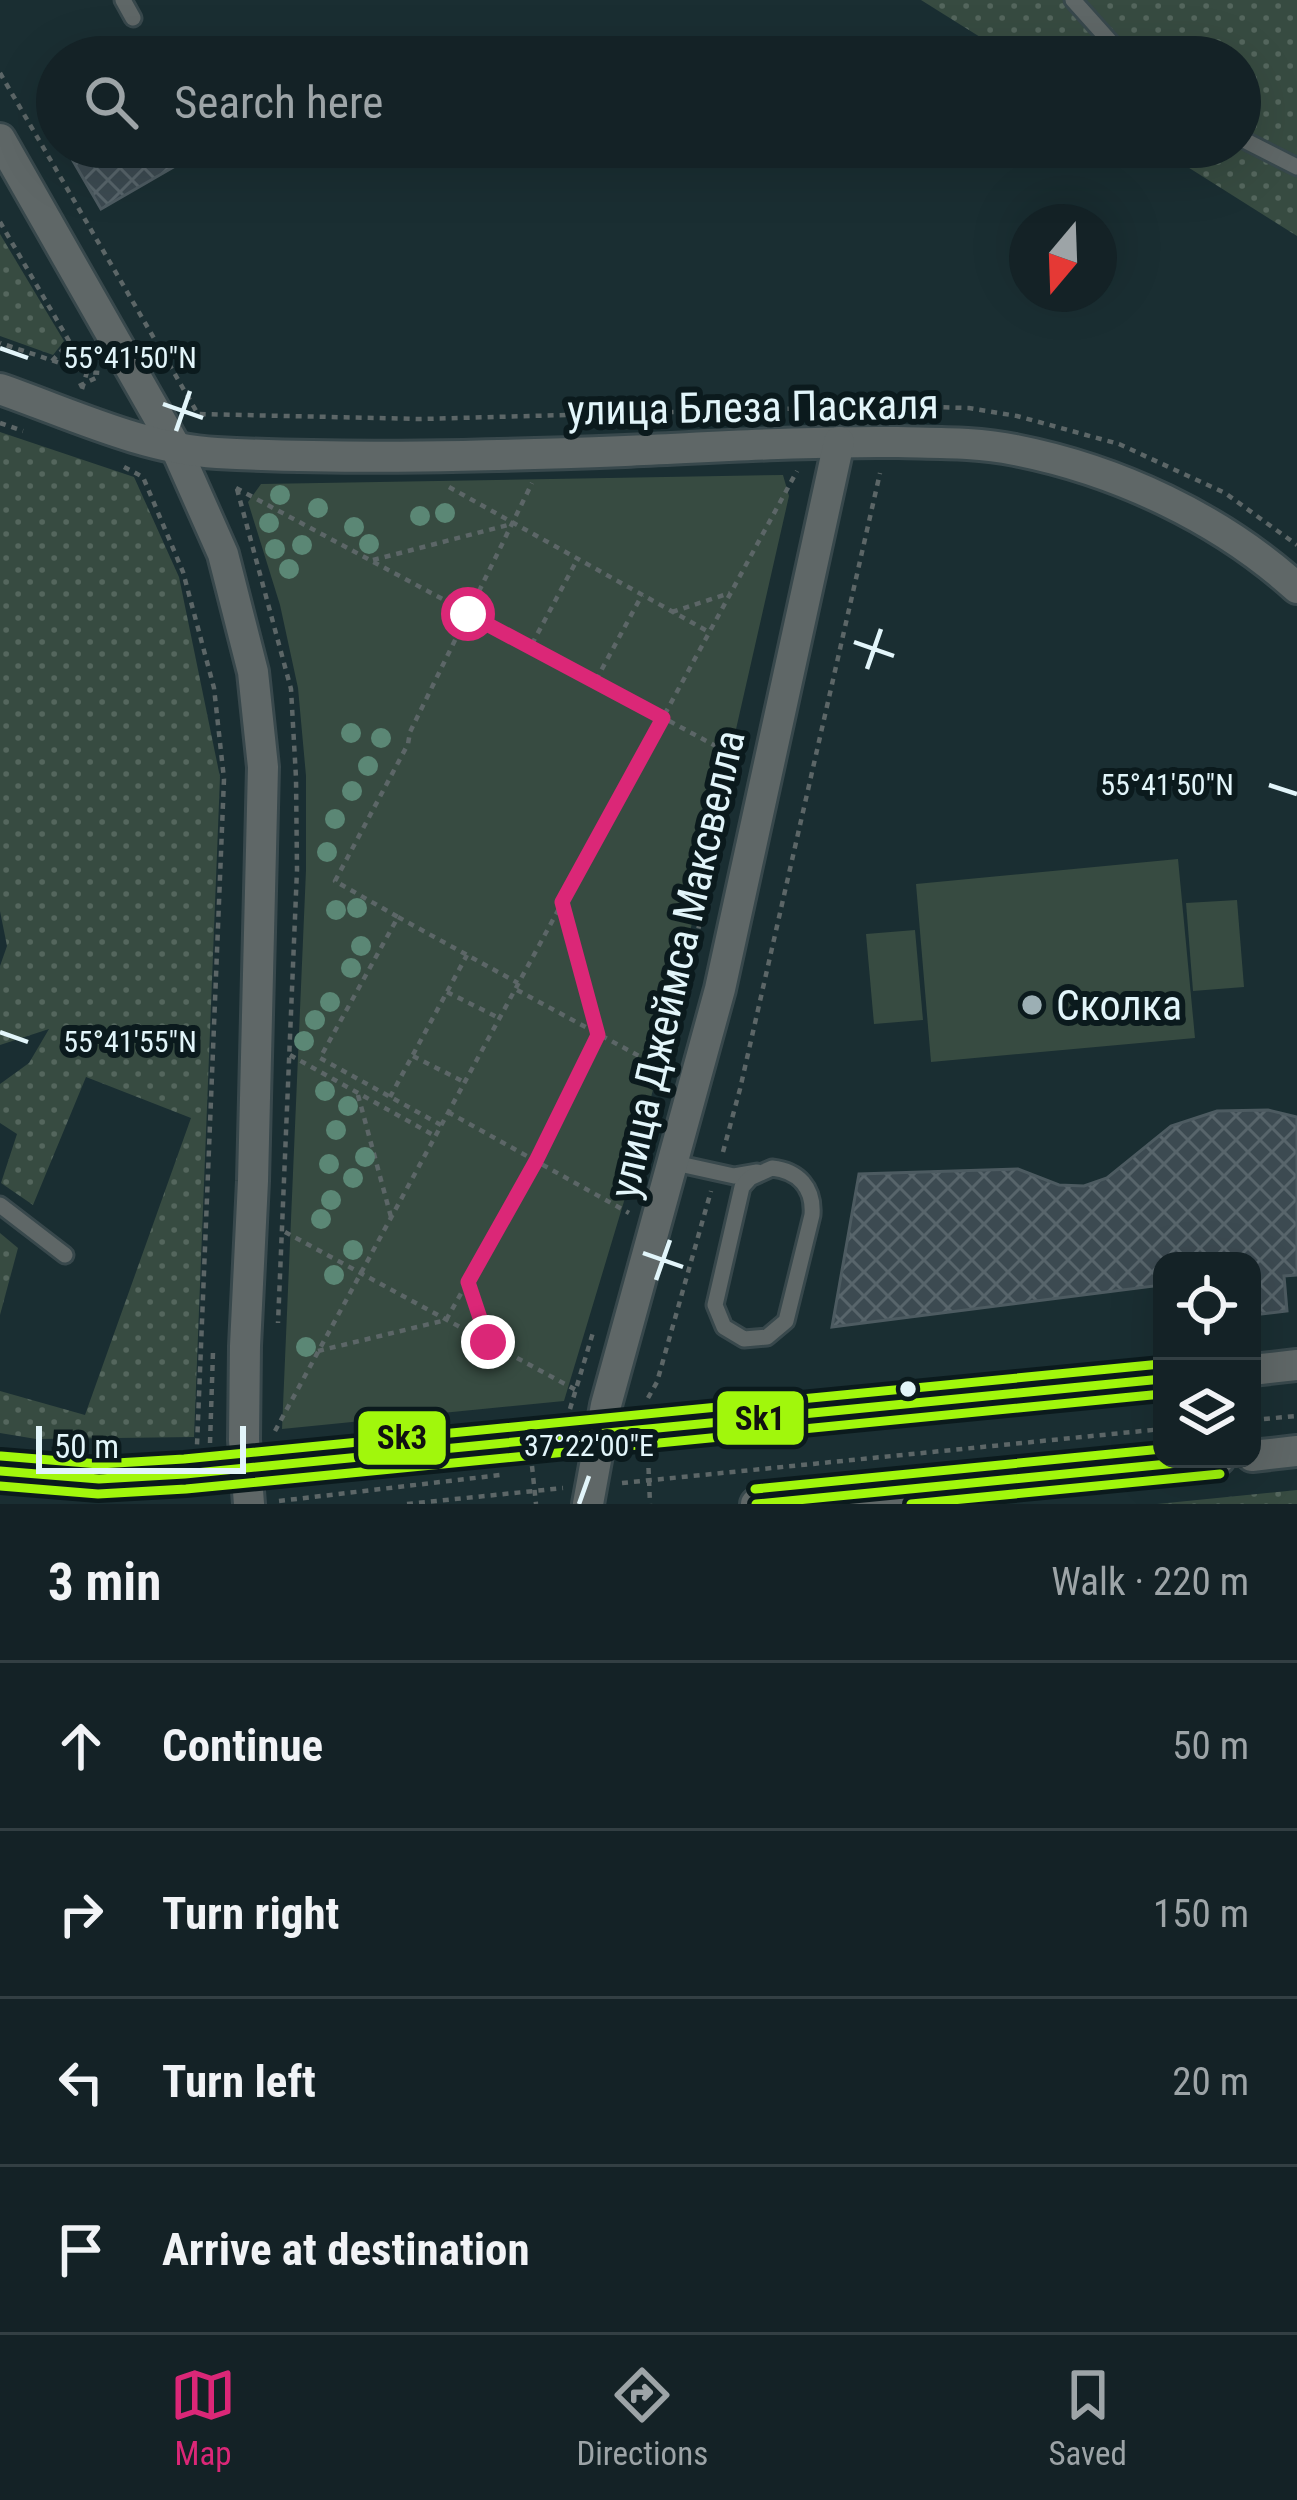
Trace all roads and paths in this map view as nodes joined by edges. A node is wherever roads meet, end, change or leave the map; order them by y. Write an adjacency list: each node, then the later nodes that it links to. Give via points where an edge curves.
1 (123, 0): 3 (lane)
2 (1072, 0): 4 (lane)
3 (133, 18)
4 (1105, 36)
5 (0, 73): 6 (path)
6 (36, 134)
7 (0, 139): 17 (street)
8 (1261, 149): 9 (lane)
9 (1297, 167)
10 (56, 168): 12 (path)
11 (0, 222): 13 (path)
12 (157, 341): 17 (path); 32 (path, via 198,414 422,419 931,405 1018,416 1119,443 1178,469)
13 (70, 342): 16 (path); 18 (path)
14 (0, 343): 16 (path)
15 (92, 353): 17 (path)
16 (52, 361): 18 (path)
17 (115, 366): 18 (path); 20 (path); 24 (street)
18 (87, 372): 20 (path)
19 (0, 389): 20 (street, улица Блеза Паскаля)
20 (76, 395): 24 (street, улица Блеза Паскаля)
21 (0, 423): 22 (path)
22 (43, 438)
23 (839, 442): 24 (street, улица Блеза Паскаля, via 430,458); 35 (street, улица Блеза Паскаля, via 1011,449 1079,466 1200,519); 62 (street, улица Джеймса Максвелла)
24 (175, 446): 94 (street, via 223,554 253,672 263,767)
25 (116, 462): 90 (path, via 143,477 184,572 214,688 224,779)
26 (536, 472): 31 (path)
27 (880, 473): 64 (path)
28 (445, 484): 31 (path)
29 (237, 489): 33 (path)
30 (796, 492): 36 (path, via 796,471)
31 (512, 524): 33 (path); 34 (path); 39 (path)
32 (1297, 544)
33 (369, 560): 39 (path)
34 (577, 560): 37 (path); 41 (path)
35 (1297, 588)
36 (731, 592): 38 (path); 40 (path)
37 (642, 595): 38 (path); 42 (path)
38 (672, 612): 40 (path)
39 (468, 614): 41 (path); 47 (path, via 335,880)
40 (709, 632): 43 (path)
41 (530, 646): 42 (path)
42 (596, 682): 43 (path)
43 (663, 718): 44 (path); 46 (path)
44 (738, 758)
45 (724, 824): 52 (path, via 665,1070)
46 (562, 902): 49 (path); 52 (path)
47 (398, 917): 48 (path); 57 (path, via 320,1058)
48 (467, 955): 49 (path); 50 (path)
49 (517, 986): 51 (path); 52 (path)
50 (447, 992): 51 (path); 54 (path)
51 (499, 1018): 55 (path)
52 (598, 1035): 61 (path)
53 (290, 1055): 56 (path)
54 (413, 1056): 55 (path); 57 (path)
55 (464, 1082): 58 (path)
56 (357, 1093): 60 (path); 67 (path)
57 (391, 1097): 59 (path)
58 (448, 1112): 59 (path); 61 (path)
59 (441, 1126): 60 (path)
60 (435, 1136): 67 (path)
61 (536, 1161): 66 (path); 71 (path)
62 (675, 1163): 64 (lane); 86 (street, улица Джеймса Максвелла)
63 (760, 1172): 63 (lane, via 742,1187 716,1293 717,1317 744,1339 767,1337 786,1322 812,1216 810,1192 795,1174); 64 (lane)
64 (716, 1174): 81 (path)
65 (0, 1205): 69 (lane)
66 (629, 1213)
67 (391, 1217): 70 (path)
68 (283, 1231): 70 (path)
69 (65, 1255)
70 (361, 1273): 72 (path); 76 (path)
71 (468, 1282): 72 (path); 75 (path)
72 (446, 1320): 75 (path); 76 (path)
73 (596, 1324): 80 (path)
74 (214, 1334): 89 (path)
75 (488, 1342): 80 (path)
76 (318, 1351): 87 (path)
77 (1297, 1365): 78 (street)
78 (1261, 1369)
79 (1153, 1380): 86 (street)
80 (576, 1390): 82 (path)
81 (646, 1401)
82 (570, 1409)
83 (1297, 1416): 84 (path)
84 (1261, 1419)
85 (1153, 1430): 88 (path)
86 (601, 1432): 94 (street); 99 (street, улица Джеймса Максвелла)
87 (271, 1437)
88 (1084, 1437): 95 (path); 100 (path)
89 (210, 1443)
90 (196, 1445)
91 (1297, 1451): 92 (street)
92 (1261, 1455)
93 (1153, 1465): 95 (street)
94 (245, 1469): 96 (street, via 99,1479); 102 (street)
95 (1088, 1470): 105 (street)
96 (0, 1471)
97 (532, 1471): 99 (path)
98 (511, 1474): 102 (path)
99 (606, 1474): 100 (path); 100 (path, via 648,1460); 101 (street, улица Джеймса Максвелла)
100 (649, 1481): 104 (path)
101 (580, 1496): 103 (path)
102 (259, 1503)
103 (407, 1504)
104 (650, 1504)
105 (756, 1504)

